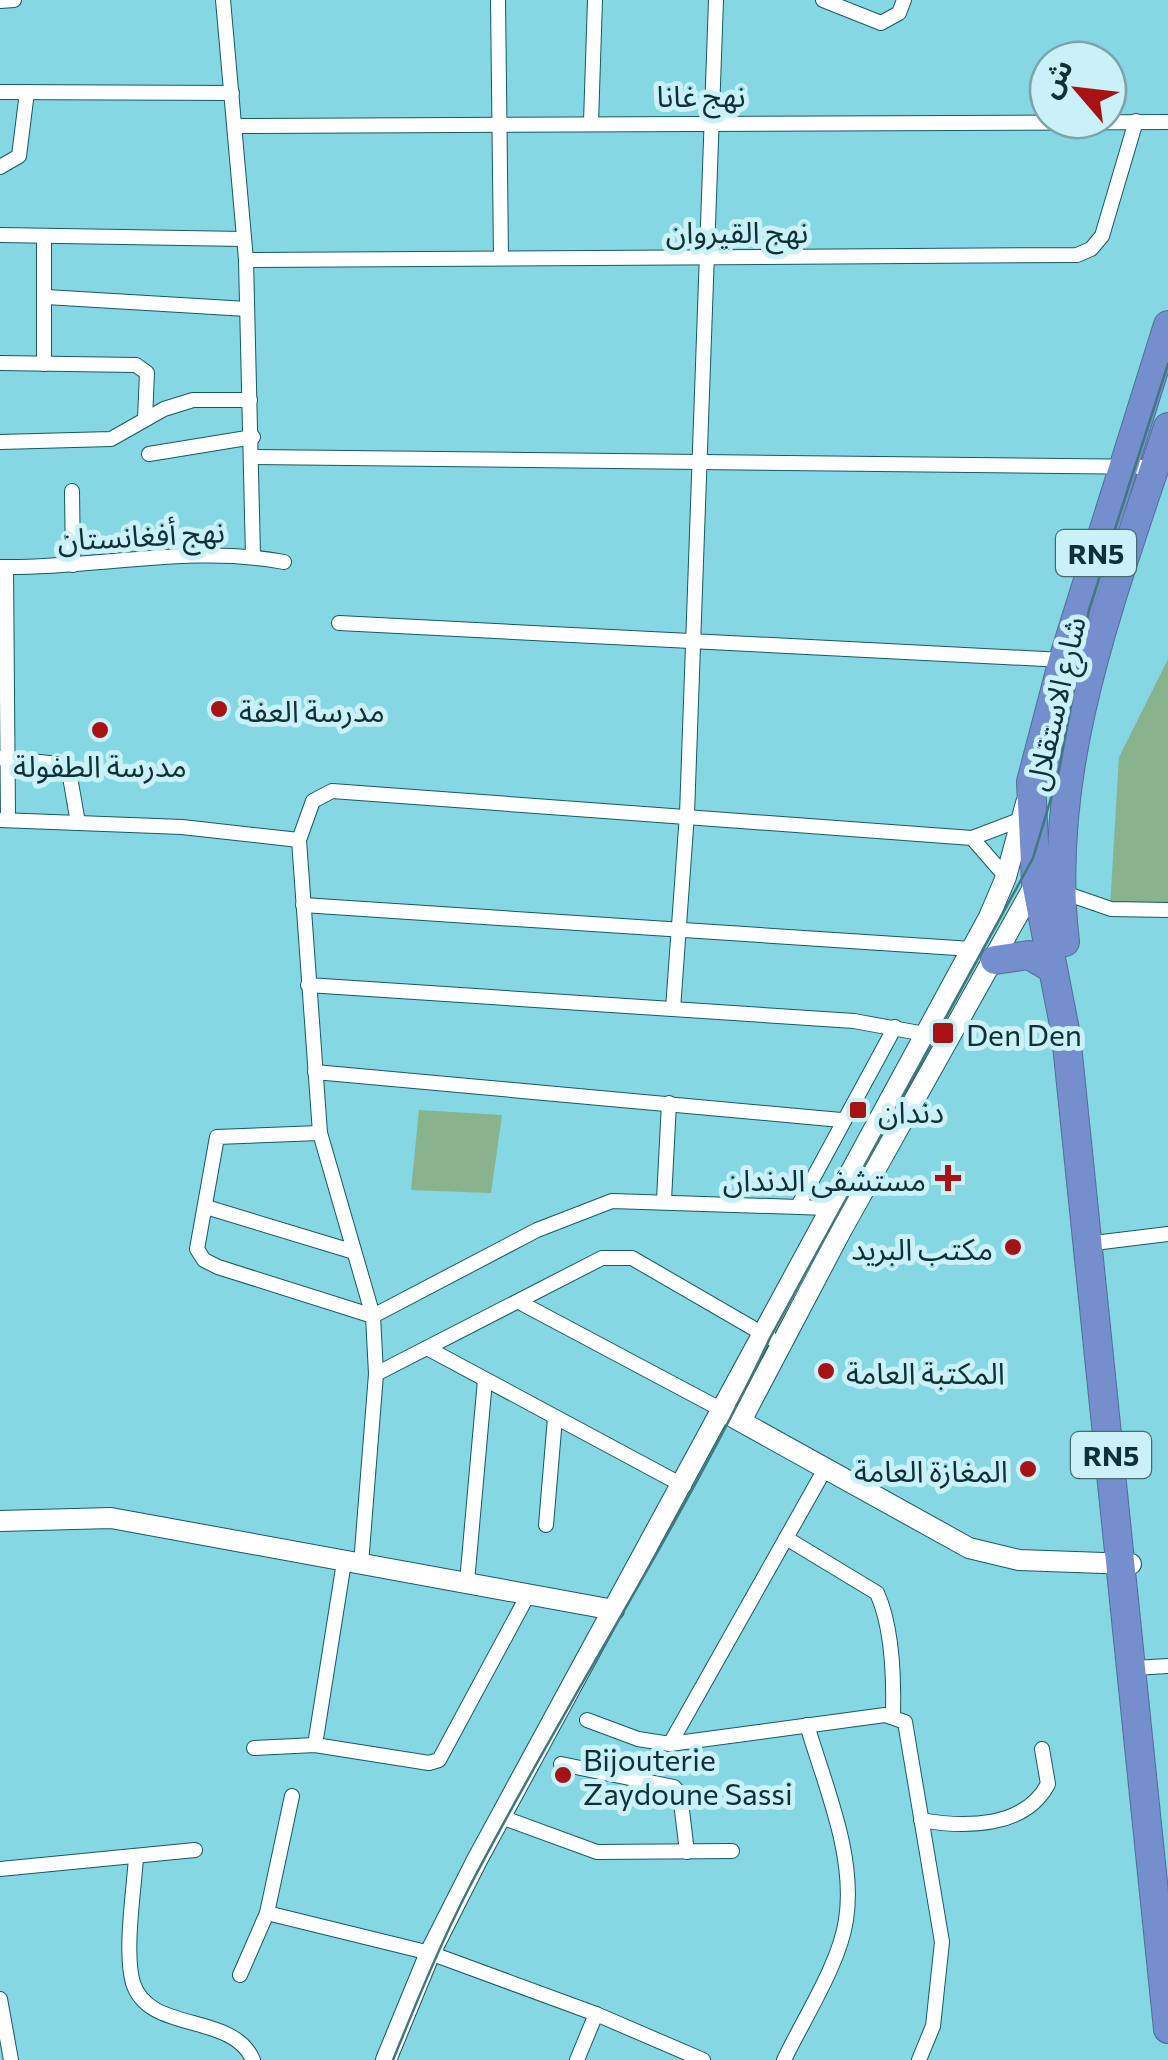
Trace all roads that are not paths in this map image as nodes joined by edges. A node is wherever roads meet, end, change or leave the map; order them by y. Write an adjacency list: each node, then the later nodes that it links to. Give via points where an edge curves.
1 (14, 0): 8 (street)
2 (222, 0): 11 (street)
3 (498, 0): 16 (street)
4 (594, 0): 14 (street)
5 (716, 0): 12 (street)
6 (823, 0): 7 (street, via 882,23 899,13)
7 (904, 0)
8 (0, 1)
9 (0, 92): 10 (street)
10 (27, 92): 11 (street); 18 (street, via 19,156)
11 (232, 94): 17 (street)
12 (710, 121): 13 (street, نهج غانا); 14 (street, نهج غانا); 23 (street)
13 (1136, 121): 15 (street, نهج غانا); 23 (street, نهج القيروان, via 1102,236 1077,255)
14 (591, 122): 16 (street, نهج غانا)
15 (1168, 122)
16 (502, 124): 17 (street, نهج غانا); 22 (street)
17 (235, 126): 21 (street)
18 (0, 168)
19 (0, 235): 20 (street)
20 (44, 237): 21 (street); 25 (street)
21 (244, 239): 24 (street)
22 (501, 257): 23 (street, نهج القيروان); 24 (street, نهج القيروان)
23 (704, 258): 37 (street)
24 (246, 260): 26 (street)
25 (46, 296): 26 (street); 29 (street)
26 (247, 309): 30 (street)
27 (1168, 326): 38 (highway, شارع الاستقلال / RN5)
28 (0, 363): 29 (street)
29 (44, 364): 31 (street, via 136,364 147,372)
30 (250, 400): 31 (street, via 193,400); 33 (street)
31 (145, 419): 34 (street, via 110,439)
32 (1168, 428): 39 (highway, شارع الاستقلال / RN5)
33 (253, 436): 35 (street); 36 (street)
34 (0, 442)
35 (149, 454)
36 (253, 457): 37 (street); 41 (street)
37 (696, 463): 38 (street); 46 (street)
38 (1124, 464): 39 (street); 47 (highway, شارع الاستقلال / RN5)
39 (1155, 467): 57 (highway, شارع الاستقلال / RN5, via 1091,662)
40 (72, 491): 43 (street)
41 (252, 556): 42 (street, نهج أفغانستان); 43 (street, نهج أفغانستان)
42 (284, 562)
43 (72, 566): 44 (street, نهج أفغانستان)
44 (3, 567): 48 (street)
45 (338, 623): 46 (street)
46 (692, 642): 47 (street); 50 (street)
47 (1063, 660): 49 (highway, شارع الاستقلال / RN5)
48 (2, 758): 52 (street); 53 (street, via 59,764 68,771)
49 (1031, 782): 51 (main road); 57 (highway, RN5)
50 (688, 814): 54 (street); 55 (street, via 332,791 313,801); 60 (street)
51 (1022, 819): 54 (street); 56 (main road)
52 (4, 820): 53 (street)
53 (78, 824): 55 (street)
54 (972, 838): 56 (street)
55 (299, 840): 58 (street)
56 (1006, 876): 61 (main road)
57 (1047, 887): 59 (street, via 1112,909); 61 (main road); 62 (highway, RN5); 76 (highway, RN5)
58 (303, 905): 60 (street); 63 (street)
59 (1168, 910)
60 (680, 932): 61 (street); 64 (street)
61 (983, 955): 62 (highway, via 1028,956); 66 (main road); 81 (main road)
62 (1053, 969): 76 (highway, RN5)
63 (308, 985): 64 (street); 67 (street)
64 (673, 1009): 65 (street)
65 (895, 1028): 66 (street); 69 (street)
66 (925, 1034): 74 (main road)
67 (315, 1072): 68 (street); 70 (street)
68 (669, 1103): 69 (street); 71 (street)
69 (841, 1120): 72 (street)
70 (320, 1134): 73 (street, via 217,1137); 77 (street)
71 (664, 1200): 72 (street); 79 (street, via 632,1198 591,1207)
72 (798, 1206): 74 (street)
73 (206, 1207): 77 (street); 79 (street, via 197,1249 204,1260)
74 (828, 1208): 80 (main road)
75 (1168, 1234): 76 (street)
76 (1092, 1243): 93 (highway, RN5)
77 (352, 1251): 79 (street)
78 (521, 1303): 80 (street, via 617,1256 632,1258); 82 (street); 85 (street)
79 (373, 1316): 83 (street)
80 (763, 1334): 81 (street); 85 (main road)
81 (782, 1345): 85 (main road)
82 (426, 1348): 83 (street); 84 (street)
83 (376, 1374): 92 (street)
84 (485, 1380): 86 (street); 94 (street)
85 (732, 1416): 87 (main road); 88 (main road)
86 (555, 1418): 88 (street); 90 (street)
87 (824, 1468): 91 (street); 93 (main road, via 992,1555)
88 (684, 1486): 96 (main road)
89 (0, 1521): 92 (main road, via 111,1518)
90 (546, 1525)
91 (786, 1538): 98 (street, via 877,1594); 101 (street)
92 (352, 1563): 94 (main road); 102 (street)
93 (1128, 1563): 97 (highway, RN5)
94 (467, 1582): 95 (main road)
95 (529, 1593): 96 (main road); 102 (street, via 439,1760)
96 (614, 1610): 107 (main road)
97 (1149, 1667): 114 (highway, RN5); 120 (highway, RN5)
98 (893, 1716): 100 (street); 108 (street, via 908,1730)
99 (587, 1720): 101 (street, via 638,1740)
100 (807, 1725): 101 (street); 126 (street, via 843,1849 848,1900 842,1936)
101 (670, 1744)
102 (314, 1746): 103 (street)
103 (254, 1748)
104 (1042, 1749): 108 (street, via 1048,1784 1032,1806 980,1824)
105 (561, 1764): 111 (street, via 674,1787)
106 (292, 1796): 115 (street)
107 (501, 1817): 111 (street, via 597,1852); 116 (main road)
108 (921, 1820): 127 (street, via 943,1961 933,2026)
109 (195, 1850): 112 (street)
110 (732, 1851): 111 (street)
111 (687, 1852)
112 (136, 1857): 113 (street); 122 (street, via 131,1973 138,1995 155,2009 244,2044)
113 (0, 1869)
114 (1168, 1908)
115 (268, 1913): 116 (street); 117 (street)
116 (430, 1953): 119 (street); 123 (main road)
117 (240, 1975)
118 (0, 1999): 121 (street)
119 (596, 2014): 124 (street); 125 (street)
120 (1168, 2029)
121 (11, 2060)
122 (253, 2060)
123 (386, 2060)
124 (577, 2060)
125 (703, 2060)
126 (784, 2060)
127 (919, 2060)

